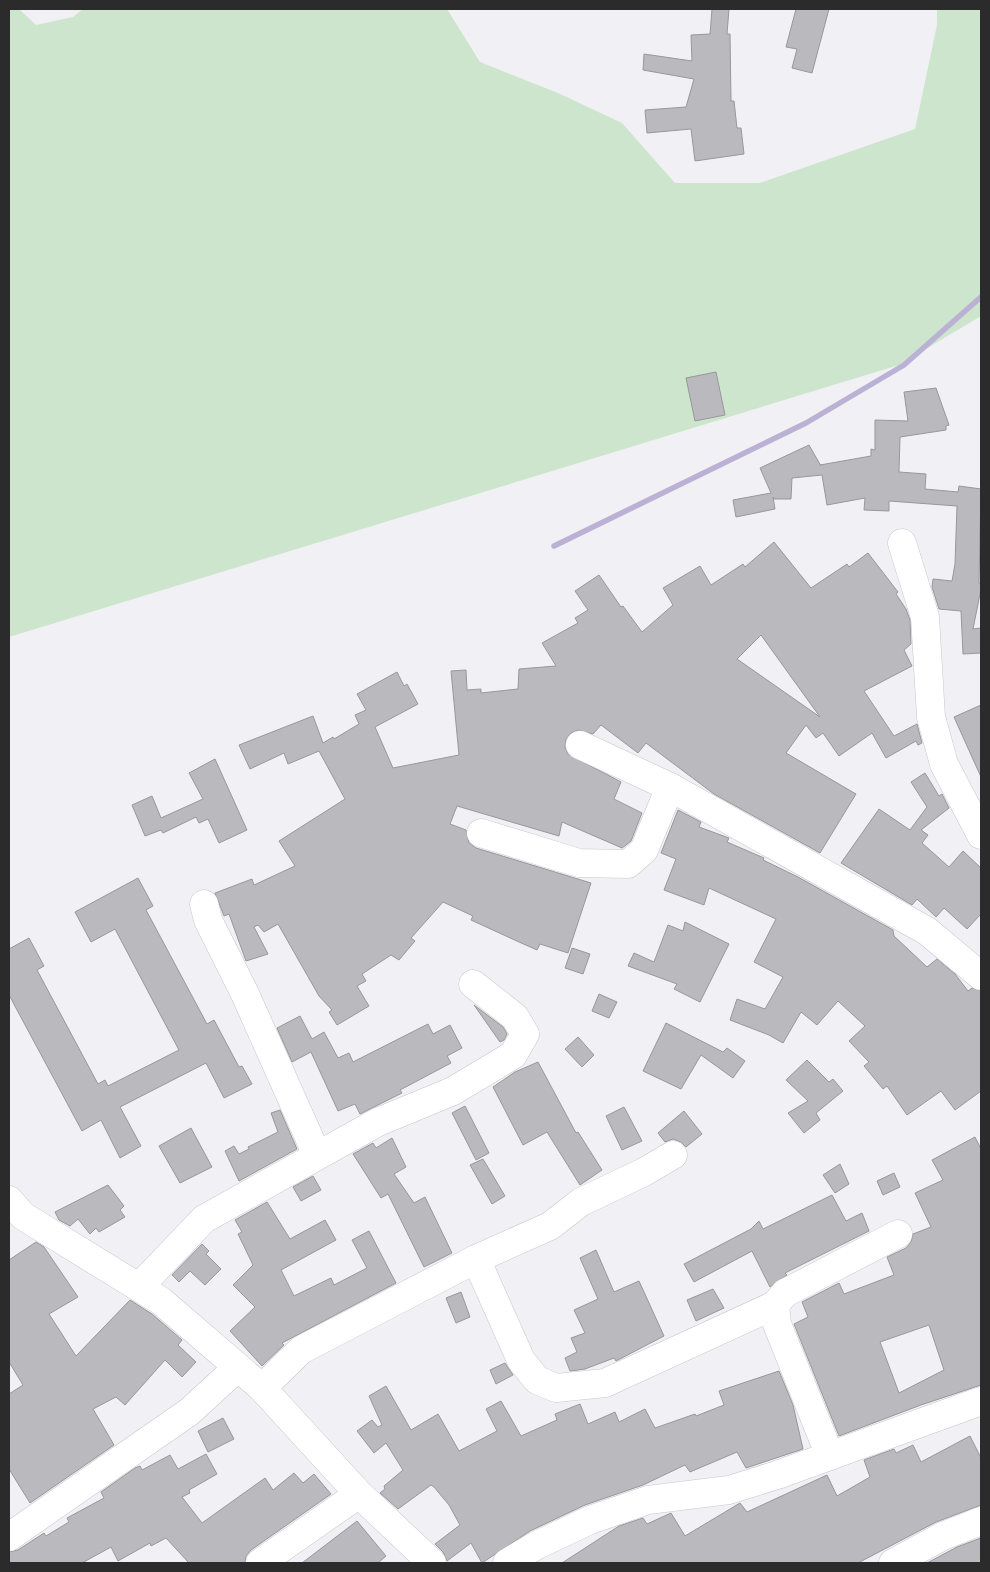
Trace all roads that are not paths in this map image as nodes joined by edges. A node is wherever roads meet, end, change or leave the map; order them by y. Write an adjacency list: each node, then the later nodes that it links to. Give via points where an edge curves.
1 (902, 543): 5 (street, via 925,617 930,717 944,764)
2 (580, 746): 3 (street)
3 (670, 787): 4 (street, via 644,850 628,864 579,863); 7 (street, via 927,931)
4 (482, 832)
5 (981, 835)
6 (204, 904): 9 (street, via 208,920)
7 (981, 976)
8 (473, 984): 9 (street, via 515,1017 526,1034 512,1056 452,1091 378,1122)
9 (318, 1155): 14 (street, via 204,1220)
10 (673, 1155): 13 (street, via 581,1202 550,1226)
11 (9, 1200): 14 (street, via 23,1216)
12 (898, 1234): 15 (street, via 785,1293)
13 (476, 1259): 15 (street, via 521,1360 537,1380 556,1388 605,1383); 17 (street, via 301,1350)
14 (139, 1287): 16 (street, via 161,1301)
15 (774, 1305): 19 (street, via 777,1324)
16 (237, 1368): 17 (street); 22 (street, via 189,1412)
17 (262, 1388): 20 (street)
18 (981, 1401): 19 (street)
19 (830, 1456): 25 (street, via 729,1490 648,1500 590,1520)
20 (359, 1494): 23 (street); 24 (street)
21 (981, 1521): 26 (street)
22 (10, 1532)
23 (260, 1563)
24 (432, 1563)
25 (507, 1563)
26 (892, 1563)

